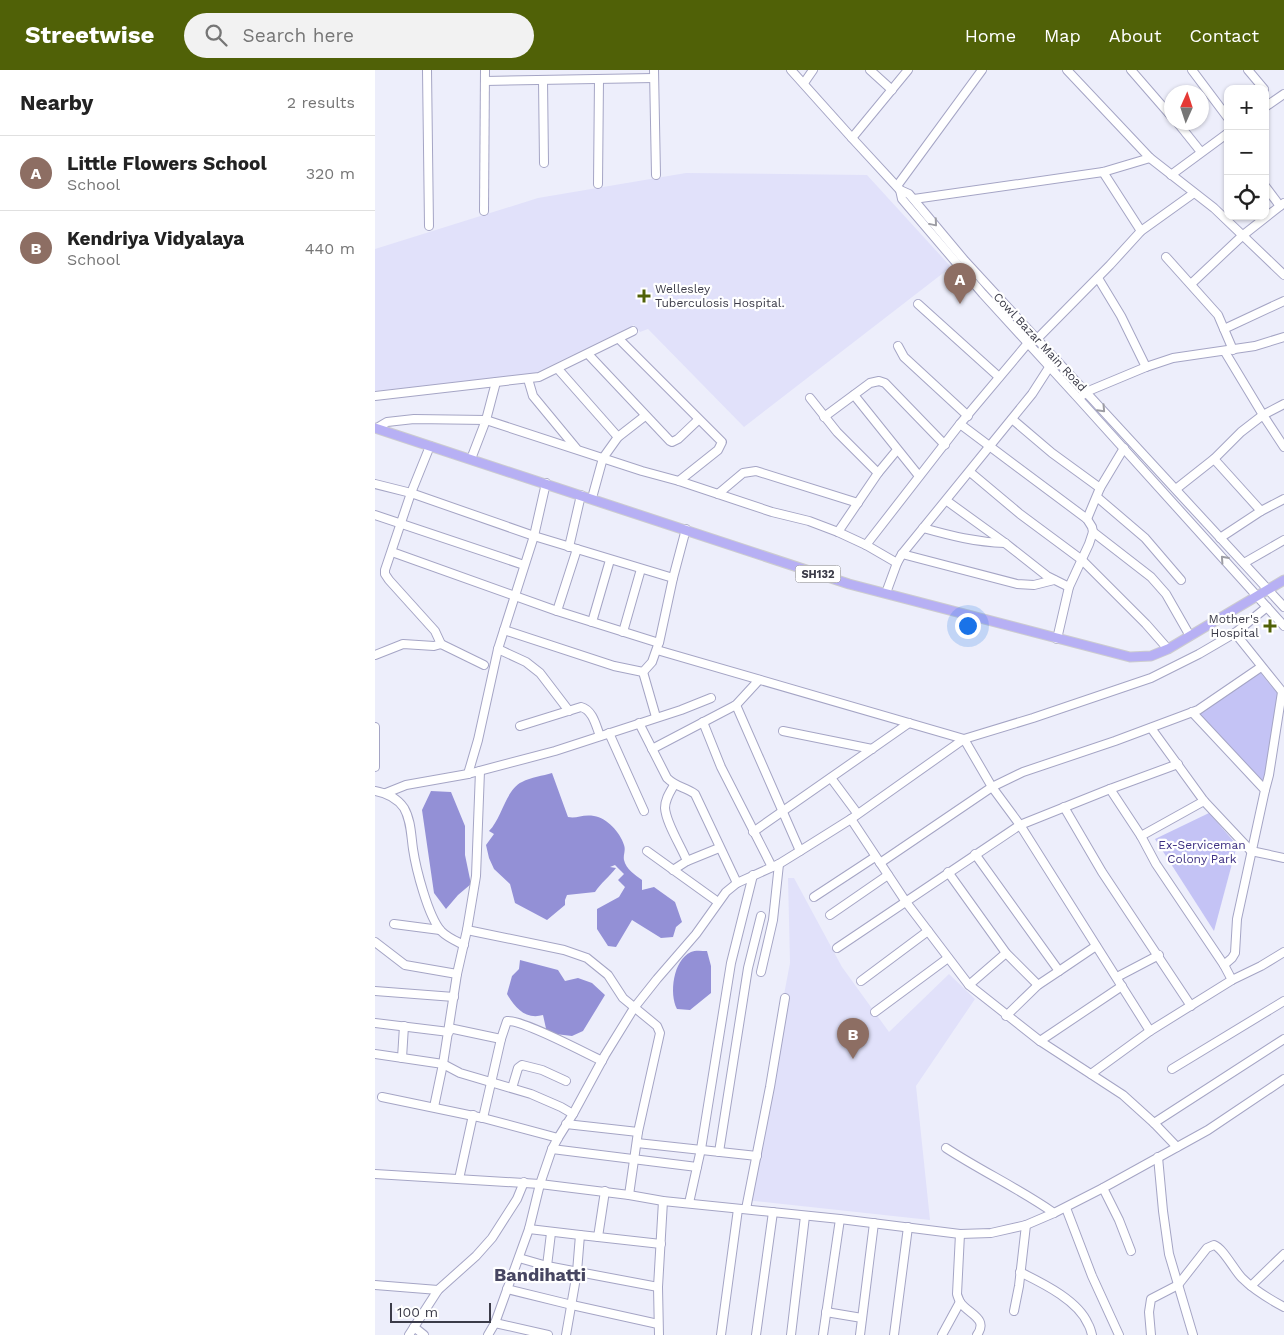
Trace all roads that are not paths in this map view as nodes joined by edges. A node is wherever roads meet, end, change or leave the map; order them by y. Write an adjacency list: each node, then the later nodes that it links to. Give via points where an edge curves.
1 (427, 70): 41 (street)
2 (485, 70): 15 (street)
3 (791, 70): 16 (street)
4 (813, 70): 16 (street)
5 (870, 70): 18 (street)
6 (908, 70): 18 (street)
7 (982, 70): 35 (street)
8 (1067, 70): 29 (street)
9 (1192, 70): 24 (street)
10 (1248, 70): 17 (street)
11 (1136, 72): 23 (street)
12 (654, 74): 13 (street); 32 (street)
13 (599, 79): 14 (street); 34 (street)
14 (543, 80): 15 (street); 30 (street)
15 (485, 81): 40 (street)
16 (804, 83): 27 (street)
17 (1261, 85)
18 (891, 90): 27 (street)
19 (1269, 93): 21 (street)
20 (1284, 94): 21 (street)
21 (1275, 100): 22 (street)
22 (1269, 104)
23 (1164, 107)
24 (1224, 113)
25 (1183, 130): 28 (street)
26 (1224, 136): 28 (street)
27 (852, 138): 35 (street)
28 (1201, 152): 33 (street)
29 (1150, 158): 31 (street); 33 (street)
30 (544, 163)
31 (1103, 172): 38 (street); 42 (street)
32 (656, 175)
33 (1171, 175): 37 (street)
34 (598, 184)
35 (899, 188): 38 (street, Cowl Bazar Main Road); 55 (street, Cowl Bazar Main Road, via 902,199)
36 (1269, 190): 39 (street)
37 (1194, 193): 42 (street); 43 (street)
38 (914, 199): 54 (street, Cowl Bazar Main Road, one-way to 54, via 965,261)
39 (1282, 204): 43 (street)
40 (484, 211)
41 (429, 226)
42 (1141, 231): 46 (street)
43 (1243, 236): 45 (street); 47 (street)
44 (1166, 257): 47 (street)
45 (1284, 275)
46 (1098, 278): 54 (street); 60 (street)
47 (1191, 284): 50 (street, via 1218,315)
48 (1284, 301): 50 (street)
49 (919, 304): 62 (street)
50 (1224, 329): 57 (street)
51 (633, 331): 53 (street)
52 (1284, 338): 57 (street)
53 (619, 339): 58 (street); 77 (street)
54 (1037, 339): 65 (street, Cowl Bazar Main Road)
55 (1028, 343): 59 (street, Cowl Bazar Main Road); 62 (street)
56 (898, 346): 73 (street, via 904,356)
57 (1229, 351): 60 (street, via 1173,358); 71 (street)
58 (588, 354): 61 (street); 72 (street)
59 (1050, 366): 69 (street, Cowl Bazar Main Road); 75 (street)
60 (1146, 367): 65 (street)
61 (558, 369): 63 (street); 80 (street)
62 (999, 377): 73 (street)
63 (528, 379): 64 (street); 86 (street, via 533,396)
64 (496, 382): 66 (street); 76 (street)
65 (1086, 392): 69 (street); 98 (street, Cowl Bazar Main Road, one-way to 98)
66 (375, 396)
67 (854, 396): 74 (street); 81 (street, via 870,383 885,383); 87 (street)
68 (810, 398): 74 (street)
69 (1079, 399): 85 (street, Cowl Bazar Main Road)
70 (1284, 404): 71 (street)
71 (1263, 415): 84 (street); 90 (street)
72 (645, 416): 77 (street, via 672,442); 80 (street)
73 (968, 416): 78 (street)
74 (825, 417): 92 (street)
75 (1012, 419): 83 (street); 97 (street)
76 (486, 420): 79 (street, via 405,420 387,422); 86 (street); 89 (street)
77 (698, 420): 94 (street, via 720,438 721,446)
78 (960, 424): 81 (street); 83 (street)
79 (376, 428): 82 (main road, SH132)
80 (618, 437): 88 (street)
81 (945, 445): 93 (street)
82 (430, 446): 89 (main road, SH132); 99 (street)
83 (989, 447): 91 (street); 109 (street)
84 (1284, 447)
85 (1124, 448): 97 (street); 137 (street, Cowl Bazar Main Road, one-way to 85)
86 (577, 450): 88 (street)
87 (897, 450): 92 (street); 93 (street)
88 (603, 458): 94 (street); 103 (street)
89 (471, 459): 95 (main road, SH132)
90 (1214, 460): 98 (street); 107 (street)
91 (970, 472): 105 (street); 124 (street)
92 (877, 473): 106 (street)
93 (919, 476): 119 (street)
94 (679, 481): 100 (street)
95 (546, 483): 101 (main road, SH132); 115 (street)
96 (375, 484): 99 (street)
97 (1100, 488): 102 (street)
98 (1176, 489): 116 (street, Cowl Bazar Main Road)
99 (411, 493): 110 (street); 115 (street)
100 (718, 494): 106 (street, via 743,473 756,471); 113 (street)
101 (581, 495): 103 (main road, SH132); 120 (street)
102 (1097, 497): 109 (street); 131 (street, via 1145,538)
103 (592, 498): 112 (main road, SH132)
104 (1284, 499): 107 (street)
105 (947, 501): 111 (street); 118 (street)
106 (858, 503): 113 (street)
107 (1261, 511): 116 (street)
108 (375, 515): 110 (street)
109 (1087, 519): 114 (street)
110 (400, 524): 121 (street); 127 (street)
111 (923, 528): 118 (street, via 965,540); 122 (street)
112 (685, 529): 129 (street); 135 (main road, SH132)
113 (838, 532): 119 (street)
114 (1093, 532): 124 (street); 146 (street, via 1151,577 1166,594)
115 (534, 536): 120 (street); 127 (street)
116 (1220, 538): 126 (street, Cowl Bazar Main Road)
117 (1284, 540): 126 (street)
118 (1005, 542): 130 (street)
119 (866, 545): 125 (street)
120 (573, 548): 123 (street); 140 (street)
121 (392, 552): 136 (street); 148 (street, via 385,574 435,631)
122 (902, 554): 125 (street); 130 (street, via 1017,584 1033,585)
123 (610, 560): 128 (street); 141 (street)
124 (1082, 560): 133 (street); 151 (street)
125 (897, 563): 135 (street)
126 (1244, 563): 134 (street, Cowl Bazar Main Road)
127 (524, 565): 136 (street)
128 (641, 569): 129 (street); 144 (street)
129 (673, 578): 149 (street)
130 (1054, 580): 133 (street)
131 (1181, 580)
132 (1284, 580): 134 (main road, SH132)
133 (1069, 587): 147 (street)
134 (1268, 589): 137 (main road, SH132); 139 (street, Cowl Bazar Main Road)
135 (886, 594): 147 (main road, SH132)
136 (516, 595): 140 (street); 143 (street)
137 (1257, 596): 138 (street, Cowl Bazar Main Road); 146 (main road, SH132)
138 (1267, 607): 142 (street, Cowl Bazar Main Road); 145 (street)
139 (1284, 607)
140 (557, 610): 141 (street)
141 (592, 622): 144 (street)
142 (1284, 626)
143 (504, 630): 150 (street); 155 (street, via 614,666)
144 (623, 632): 149 (street)
145 (1235, 633): 154 (street); 172 (street, via 1133,685)
146 (1190, 636): 151 (main road, SH132)
147 (1057, 639): 151 (main road, SH132, via 1130,657 1151,656)
148 (441, 644): 152 (street, via 403,644); 153 (street)
149 (658, 646): 155 (street, via 652,662); 156 (street)
150 (498, 648): 160 (street, via 540,673); 178 (street)
151 (1168, 649)
152 (375, 654)
153 (484, 664)
154 (1261, 668): 157 (street); 161 (street)
155 (643, 672): 162 (street)
156 (759, 680): 159 (street); 165 (street)
157 (1283, 693): 183 (street)
158 (711, 698): 162 (street)
159 (736, 705): 163 (street); 189 (street)
160 (569, 711): 166 (street); 171 (street, via 581,707 588,710)
161 (1192, 712): 168 (street); 183 (street)
162 (657, 718): 164 (street)
163 (703, 722): 173 (street); 192 (street, via 721,768)
164 (639, 723): 170 (street); 173 (street)
165 (909, 723): 172 (street); 174 (street)
166 (521, 726)
167 (375, 727): 176 (street)
168 (1151, 728): 175 (street); 181 (street, via 1023,772)
169 (783, 731): 174 (street)
170 (609, 733): 171 (street); 188 (street)
171 (600, 736): 177 (street)
172 (964, 739): 181 (street); 190 (street)
173 (652, 749): 180 (street)
174 (872, 749): 179 (street)
175 (1177, 764): 182 (street); 186 (street)
176 (375, 767)
177 (480, 771): 178 (street); 215 (street, via 476,876)
178 (468, 774): 185 (street)
179 (831, 778): 189 (street); 190 (street)
180 (674, 785): 194 (street, via 695,794); 201 (street, via 665,807)
181 (992, 787): 191 (street); 200 (street)
182 (1110, 789): 187 (street); 193 (street)
183 (1265, 790): 197 (street)
184 (375, 791): 185 (street)
185 (386, 793): 214 (street, via 403,806 408,817 425,898)
186 (1204, 801): 193 (street); 197 (street)
187 (1063, 807): 191 (street); 223 (street, via 1102,872)
188 (644, 811)
189 (782, 812): 192 (street); 196 (street)
190 (854, 816): 196 (street); 200 (street)
191 (1020, 825): 198 (street); 219 (street)
192 (753, 832): 202 (street)
193 (1141, 836): 225 (street, via 1156,864)
194 (719, 848): 201 (street); 207 (street)
195 (647, 851): 203 (street)
196 (800, 851): 202 (street)
197 (1251, 851): 199 (street); 225 (street, via 1237,918 1235,953)
198 (975, 854): 204 (street); 226 (street)
199 (1284, 858)
200 (878, 860): 206 (street); 208 (street)
201 (687, 861): 203 (street)
202 (776, 865): 205 (street); 227 (street, via 773,920)
203 (673, 870): 209 (street)
204 (949, 872): 210 (street); 222 (street)
205 (753, 875): 207 (street); 271 (street, via 731,963)
206 (888, 875): 210 (street); 211 (street)
207 (737, 883): 209 (street)
208 (814, 897)
209 (718, 902): 240 (street, via 696,934)
210 (906, 902): 216 (street); 220 (street)
211 (830, 915)
212 (761, 916): 274 (street, via 748,968)
213 (394, 924): 214 (street)
214 (440, 930): 218 (street)
215 (467, 930): 218 (street); 240 (street, via 564,950 587,958 608,975)
216 (928, 931): 224 (street); 231 (street)
217 (375, 942): 228 (street, via 405,965)
218 (464, 945): 228 (street)
219 (1096, 946): 226 (street); 229 (street)
220 (837, 948)
221 (1284, 952): 230 (street)
222 (1006, 953): 232 (street); 233 (street)
223 (1159, 955): 229 (street); 239 (street)
224 (948, 958): 232 (street); 241 (street)
225 (1224, 965): 230 (street)
226 (1059, 971): 233 (street)
227 (761, 972)
228 (457, 974): 236 (street)
229 (1117, 978): 234 (street)
230 (1232, 980): 239 (street)
231 (861, 981)
232 (969, 985): 242 (street)
233 (1038, 985): 242 (street)
234 (1122, 986): 246 (street); 249 (street)
235 (375, 991): 236 (street)
236 (454, 997): 245 (street)
237 (785, 998): 275 (street)
238 (1284, 1001): 254 (street)
239 (1191, 1006): 246 (street)
240 (634, 1008): 252 (street); 267 (street, via 657,1026 660,1033)
241 (875, 1012)
242 (1006, 1016): 249 (street)
243 (375, 1023): 244 (street)
244 (404, 1026): 245 (street); 251 (street)
245 (449, 1030): 247 (street); 253 (street)
246 (1150, 1031): 255 (street)
247 (501, 1039): 252 (street, via 505,1024 512,1020); 258 (street)
248 (1284, 1039): 265 (street)
249 (1040, 1041): 255 (street)
250 (375, 1054): 251 (street)
251 (403, 1058): 253 (street)
252 (602, 1061): 262 (street)
253 (443, 1064): 258 (street); 261 (street)
254 (1172, 1069)
255 (1091, 1074): 265 (street, via 1123,1095)
256 (1284, 1079): 270 (street)
257 (566, 1080): 259 (street, via 522,1065)
258 (490, 1083): 259 (street); 264 (street)
259 (512, 1088): 262 (street)
260 (382, 1097): 261 (street)
261 (434, 1106): 263 (street)
262 (573, 1114): 266 (street)
263 (473, 1115): 264 (street); 280 (street)
264 (483, 1118): 268 (street)
265 (1154, 1123): 270 (street)
266 (566, 1124): 267 (street); 268 (street)
267 (638, 1132): 269 (street)
268 (558, 1138): 273 (street)
269 (637, 1143): 271 (street); 277 (street)
270 (1177, 1147): 276 (street)
271 (701, 1148): 274 (street); 278 (street)
272 (946, 1148): 291 (street)
273 (552, 1150): 277 (street); 282 (street)
274 (719, 1152): 275 (street)
275 (757, 1156): 289 (street)
276 (1158, 1157): 283 (street); 310 (street, via 1168,1246)
277 (634, 1160): 278 (street); 285 (street)
278 (697, 1167): 287 (street)
279 (375, 1174): 280 (street)
280 (459, 1179): 281 (street)
281 (524, 1182): 282 (street); 314 (street, via 492,1238)
282 (540, 1184): 284 (street); 297 (street)
283 (1103, 1188): 288 (street); 303 (street)
284 (605, 1191): 285 (street); 301 (street)
285 (629, 1195): 286 (street)
286 (663, 1201): 287 (street); 302 (street)
287 (689, 1203): 289 (street)
288 (1066, 1208): 291 (street); 339 (street)
289 (742, 1209): 290 (street); 330 (street)
290 (773, 1212): 292 (street); 331 (street)
291 (1054, 1213): 295 (street)
292 (805, 1216): 293 (street); 332 (street)
293 (840, 1219): 294 (street); 319 (street)
294 (874, 1223): 296 (street); 320 (street)
295 (1026, 1225): 299 (street, via 991,1233); 308 (street)
296 (908, 1228): 299 (street); 335 (street)
297 (529, 1230): 298 (street); 305 (street)
298 (551, 1232): 300 (street); 306 (street)
299 (960, 1234): 315 (street, via 957,1288)
300 (580, 1235): 301 (street); 307 (street)
301 (598, 1236): 302 (street)
302 (661, 1244): 312 (street)
303 (1131, 1251)
304 (1284, 1254): 311 (street)
305 (519, 1258): 306 (street); 313 (street)
306 (547, 1266): 307 (street)
307 (577, 1272): 312 (street); 316 (street)
308 (1020, 1272): 318 (street); 338 (street, via 1047,1286 1078,1309)
309 (375, 1285): 314 (street)
310 (1178, 1285): 311 (street, via 1207,1248 1214,1245); 340 (street, via 1149,1302); 341 (street)
311 (1251, 1286): 317 (street)
312 (658, 1288): 322 (street)
313 (507, 1289): 316 (street); 321 (street)
314 (438, 1290): 323 (street)
315 (960, 1302): 336 (street); 337 (street, via 979,1319 981,1328)
316 (572, 1306): 322 (street); 328 (street)
317 (1284, 1307)
318 (1015, 1310)
319 (826, 1312): 320 (street); 333 (street)
320 (862, 1318): 334 (street)
321 (495, 1323): 326 (street); 327 (street)
322 (658, 1324): 329 (street)
323 (414, 1327): 324 (street); 325 (street)
324 (409, 1335)
325 (424, 1335)
326 (488, 1335)
327 (549, 1335)
328 (566, 1335)
329 (659, 1335)
330 (721, 1335)
331 (756, 1335)
332 (791, 1335)
333 (823, 1335)
334 (860, 1335)
335 (894, 1335)
336 (942, 1335)
337 (977, 1335)
338 (1092, 1335)
339 (1119, 1335)
340 (1151, 1335)
341 (1193, 1335)

